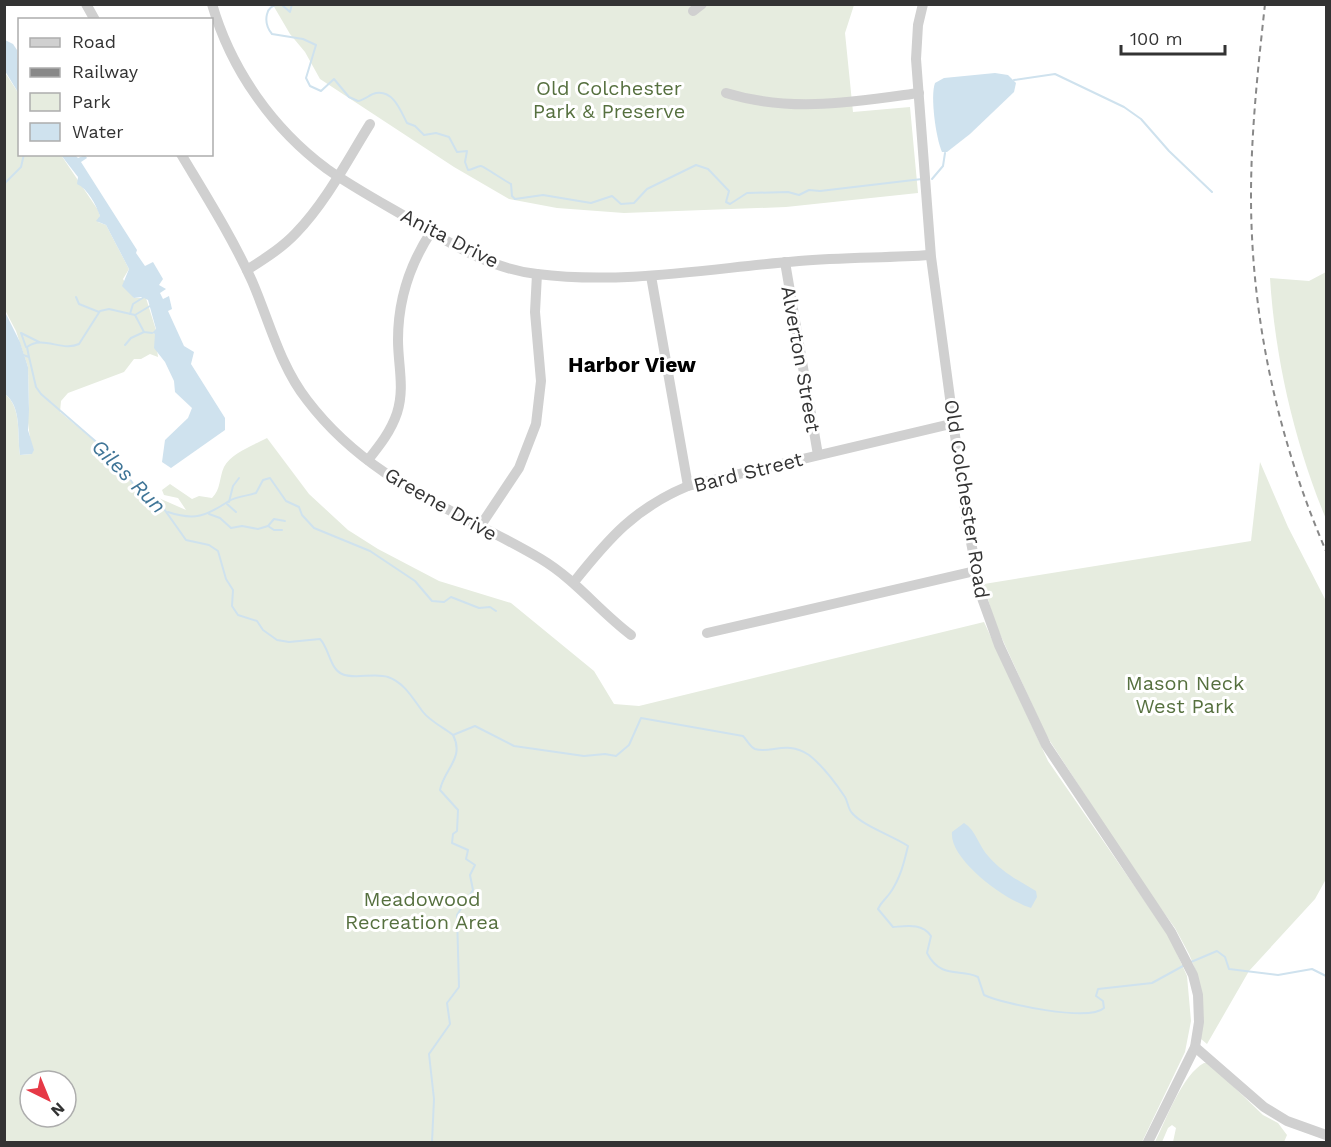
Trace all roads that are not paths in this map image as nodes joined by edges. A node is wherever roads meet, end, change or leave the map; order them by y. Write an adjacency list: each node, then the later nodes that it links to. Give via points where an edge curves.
1 (86, 4): 4 (street)
2 (212, 4): 9 (street, Anita Drive, via 234,58 261,103 297,143)
3 (923, 4): 6 (street, Old Colchester Road, via 916,42)
4 (94, 18)
5 (726, 93): 6 (street, via 801,106)
6 (919, 93): 11 (street, Old Colchester Road)
7 (370, 124): 9 (street)
8 (182, 156): 13 (street, Greene Drive)
9 (338, 176): 10 (street, Anita Drive); 13 (street, via 296,233)
10 (431, 232): 14 (street, Anita Drive, via 479,257); 18 (street, via 412,266 402,302 397,413)
11 (930, 255): 12 (street, Anita Drive); 16 (street, Old Colchester Road)
12 (785, 262): 15 (street, Anita Drive); 17 (street, Alverton Street)
13 (247, 270): 18 (street, Greene Drive, via 286,365 305,398)
14 (537, 274): 15 (street, Anita Drive, via 591,278); 20 (street, via 535,312 541,381 536,424 519,468)
15 (651, 276): 19 (street)
16 (955, 423): 17 (street, Bard Street); 21 (street, Old Colchester Road)
17 (818, 455): 19 (street, Bard Street)
18 (368, 460): 20 (street, Greene Drive, via 421,497)
19 (688, 486): 22 (street, Bard Street, via 626,522)
20 (479, 528): 22 (street, Greene Drive)
21 (975, 571): 23 (street); 25 (street, Old Colchester Road, via 988,618 1046,745 1185,956 1199,1006)
22 (574, 582): 24 (street, Greene Drive)
23 (707, 633)
24 (631, 635)
25 (1195, 1047): 26 (street, via 1264,1107 1294,1124); 27 (street, Old Colchester Road)
26 (1326, 1135)
27 (1148, 1143)

